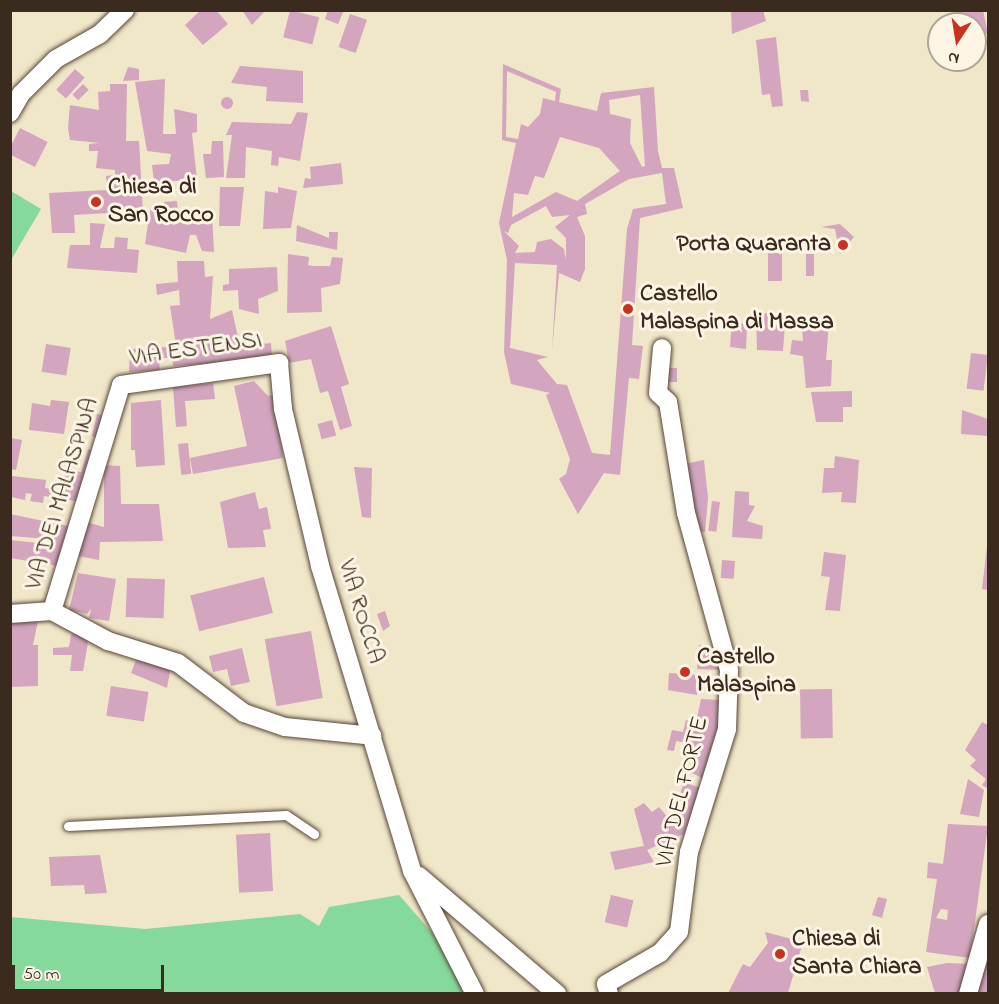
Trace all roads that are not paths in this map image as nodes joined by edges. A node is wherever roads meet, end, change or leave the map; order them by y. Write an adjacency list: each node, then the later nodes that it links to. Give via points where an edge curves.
1 (125, 10): 2 (street, via 100,34 56,59)
2 (16, 92): 3 (street)
3 (10, 113)
4 (662, 348): 16 (street, VIA DEL FORTE, via 658,393 668,402 686,513 729,670 726,729 689,852 679,932 660,953 606,984)
5 (279, 363): 6 (street, VIA ESTENSI); 9 (street, VIA ROCCA, via 283,409 320,567)
6 (121, 385): 7 (street, VIA DEI MALASPINA)
7 (52, 611): 8 (street, VIA DEI MALASPINA); 9 (street, via 108,641 178,663 244,713 285,727)
8 (10, 614)
9 (373, 736): 12 (street, VIA ROCCA)
10 (68, 826): 11 (lane, via 286,815)
11 (314, 834)
12 (412, 871): 14 (street, VIA ROCCA); 15 (street)
13 (988, 924): 17 (street)
14 (475, 993)
15 (557, 993)
16 (609, 993)
17 (969, 993)

